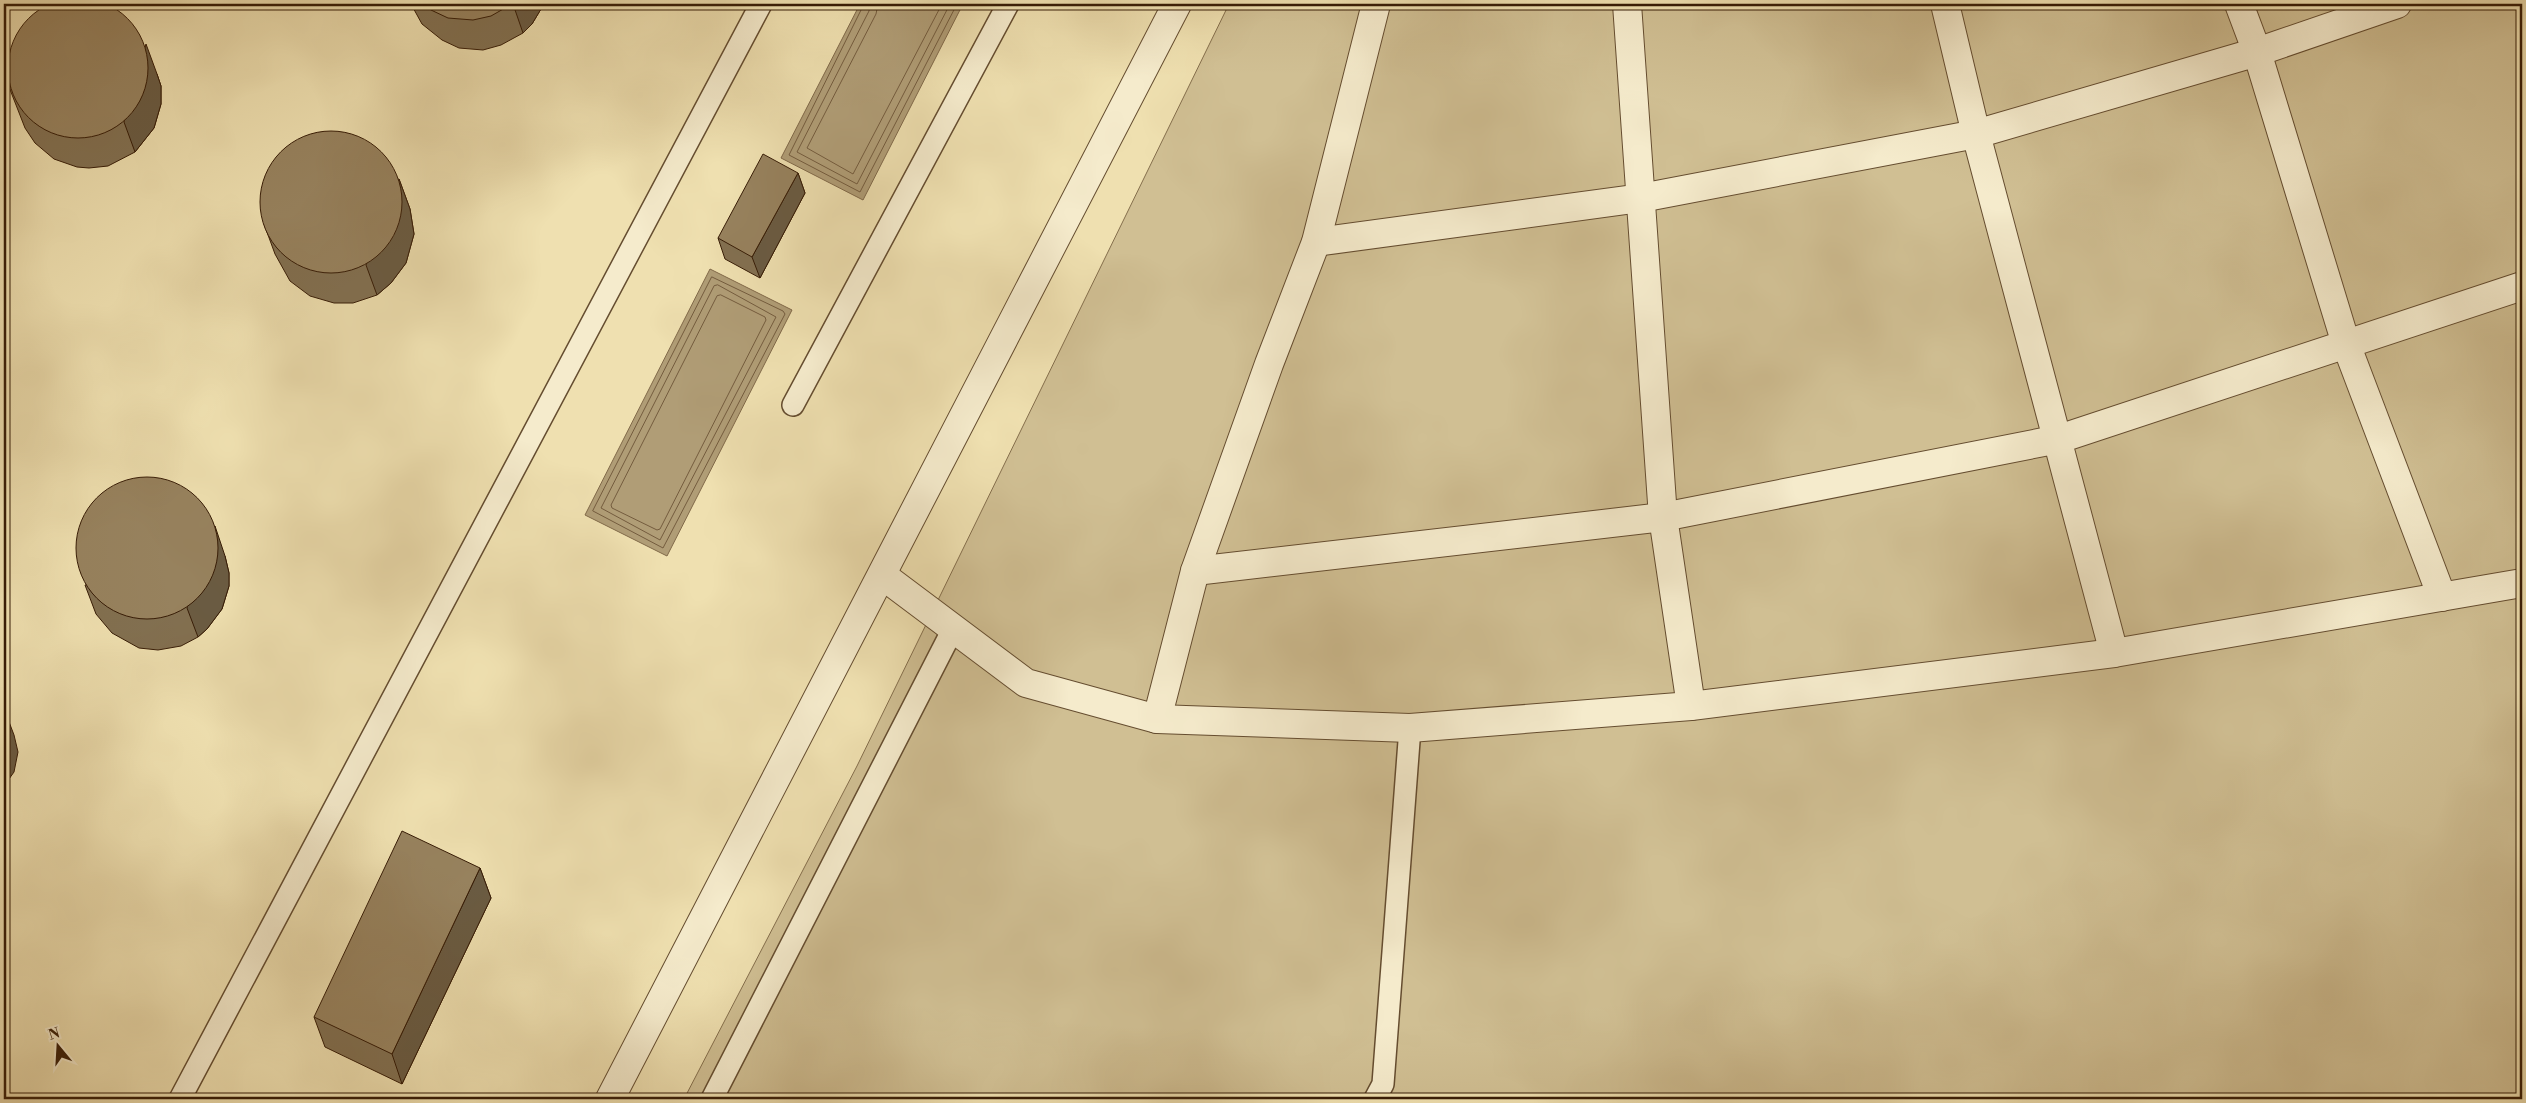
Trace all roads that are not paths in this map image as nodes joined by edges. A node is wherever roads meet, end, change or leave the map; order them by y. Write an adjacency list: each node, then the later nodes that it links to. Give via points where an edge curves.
1 (762, 4): 28 (lane)
2 (1008, 4): 15 (lane)
3 (1178, 4): 19 (street)
4 (1376, 4): 12 (street)
5 (1627, 4): 11 (street)
6 (1945, 4): 10 (street)
7 (2239, 4): 9 (street)
8 (2397, 4): 9 (street)
9 (2257, 52): 10 (street); 14 (street)
10 (1976, 134): 11 (street); 16 (street)
11 (1641, 198): 12 (street); 17 (street)
12 (1316, 242): 18 (street)
13 (2522, 286): 14 (street)
14 (2346, 344): 16 (street); 21 (street)
15 (793, 405)
16 (2058, 439): 17 (street); 23 (street)
17 (1663, 517): 18 (street); 24 (street)
18 (1195, 571): 25 (street)
19 (882, 575): 22 (street); 29 (street)
20 (2522, 583): 21 (street)
21 (2442, 597): 23 (street)
22 (953, 629): 25 (street, via 1026,683); 30 (lane)
23 (2114, 653): 24 (street)
24 (1691, 706): 26 (street)
25 (1157, 719): 26 (street)
26 (1410, 728): 27 (lane)
27 (1384, 1094)
28 (180, 1099)
29 (610, 1099)
30 (712, 1099)

